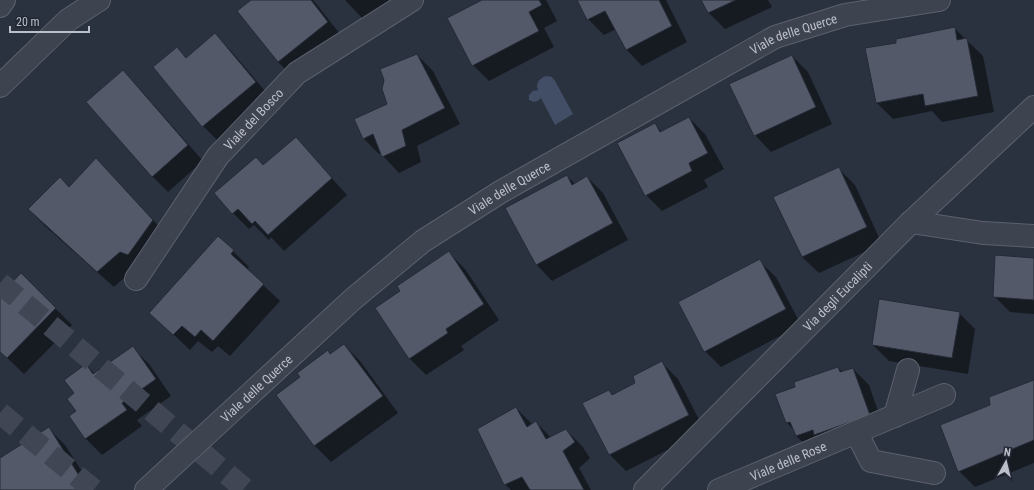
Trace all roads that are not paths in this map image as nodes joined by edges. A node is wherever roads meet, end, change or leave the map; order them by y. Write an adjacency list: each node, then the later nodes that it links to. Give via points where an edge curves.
1 (4, 0): 5 (street)
2 (99, 0): 6 (street, via 68,20)
3 (412, 0): 10 (street, Viale del Bosco, via 297,73 218,156)
4 (939, 0): 16 (street, Viale delle Querce, via 845,15 776,37 502,191 423,241 359,294)
5 (0, 6)
6 (0, 86)
7 (1034, 107): 8 (street, Via degli Eucalipti)
8 (911, 222): 9 (street, via 983,234); 17 (street, Via degli Eucalipti)
9 (1034, 236)
10 (136, 279)
11 (908, 370): 13 (street)
12 (944, 395): 13 (street, Viale delle Rose)
13 (895, 416): 14 (street, Viale delle Rose)
14 (856, 432): 15 (street, via 871,461); 18 (street, Viale delle Rose)
15 (934, 473)
16 (146, 490)
17 (645, 490)
18 (720, 490)

